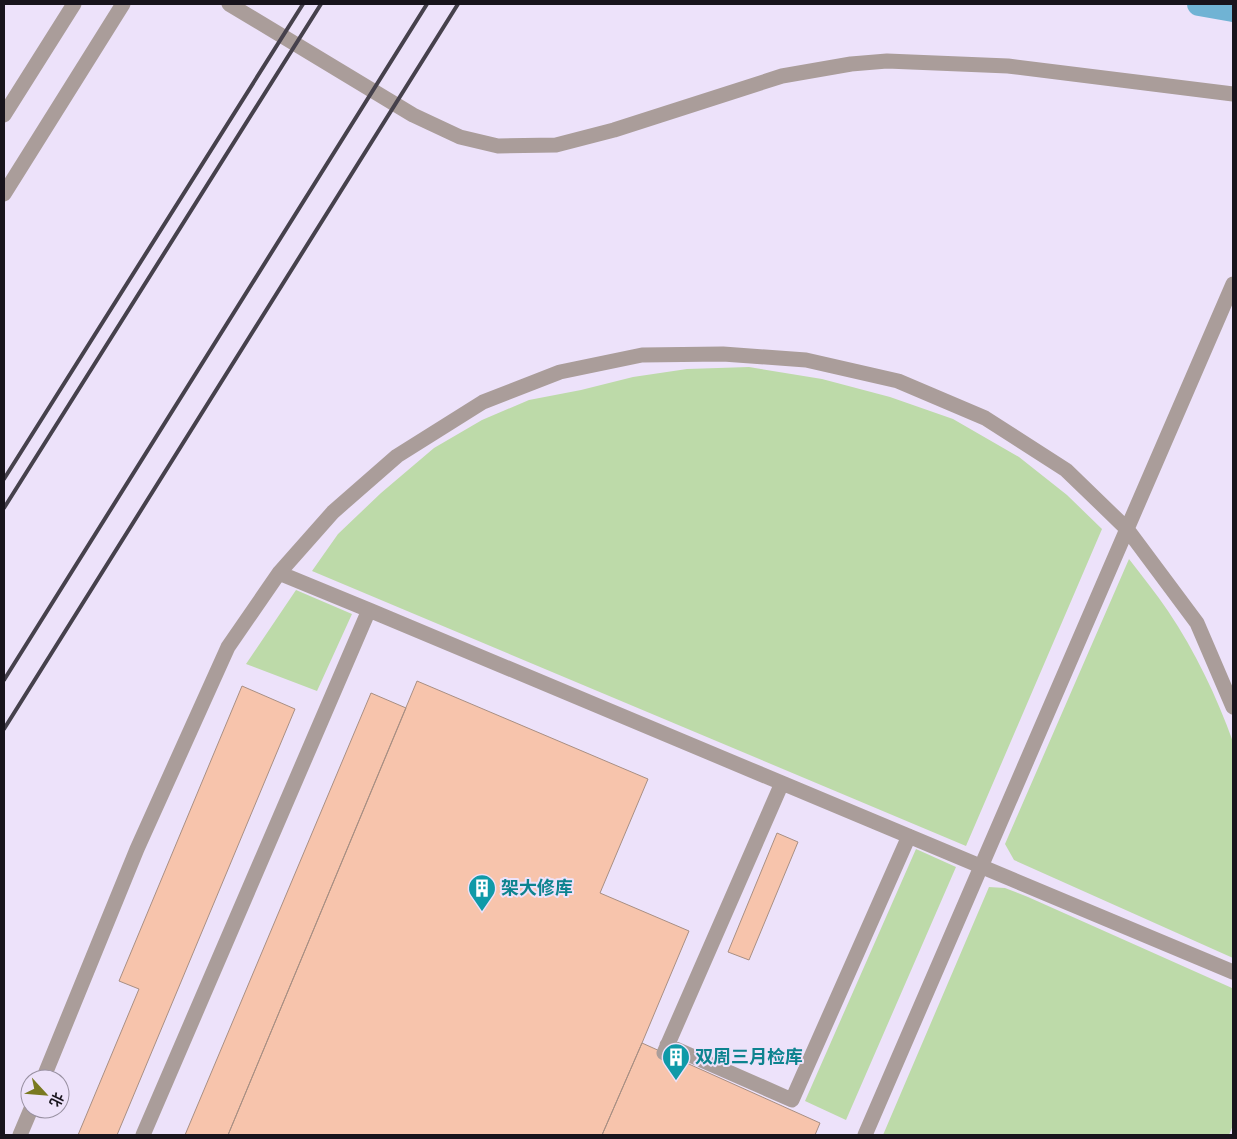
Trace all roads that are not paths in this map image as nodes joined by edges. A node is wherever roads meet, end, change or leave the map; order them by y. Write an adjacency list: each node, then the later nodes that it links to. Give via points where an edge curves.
1 (74, 4): 5 (street)
2 (123, 4): 6 (street)
3 (229, 4): 4 (street, via 413,115 460,137 498,146 556,145 614,130 782,76 887,61 1008,66)
4 (1233, 94)
5 (6, 111)
6 (4, 194)
7 (1233, 284): 8 (street)
8 (1127, 529): 9 (street, via 1066,470 985,418 898,381 806,360 723,354 642,356 560,372 484,402 397,456 333,512); 11 (street, via 1197,623); 14 (street)
9 (279, 573): 10 (street); 16 (street, via 228,647 137,849)
10 (369, 610): 12 (street); 19 (street)
11 (1233, 707)
12 (782, 783): 13 (street); 13 (street, via 665,1049 790,1104)
13 (909, 836): 14 (street)
14 (981, 866): 15 (street); 20 (street)
15 (1233, 972)
16 (47, 1069)
17 (27, 1119): 18 (street)
18 (20, 1135)
19 (143, 1135)
20 (865, 1135)

